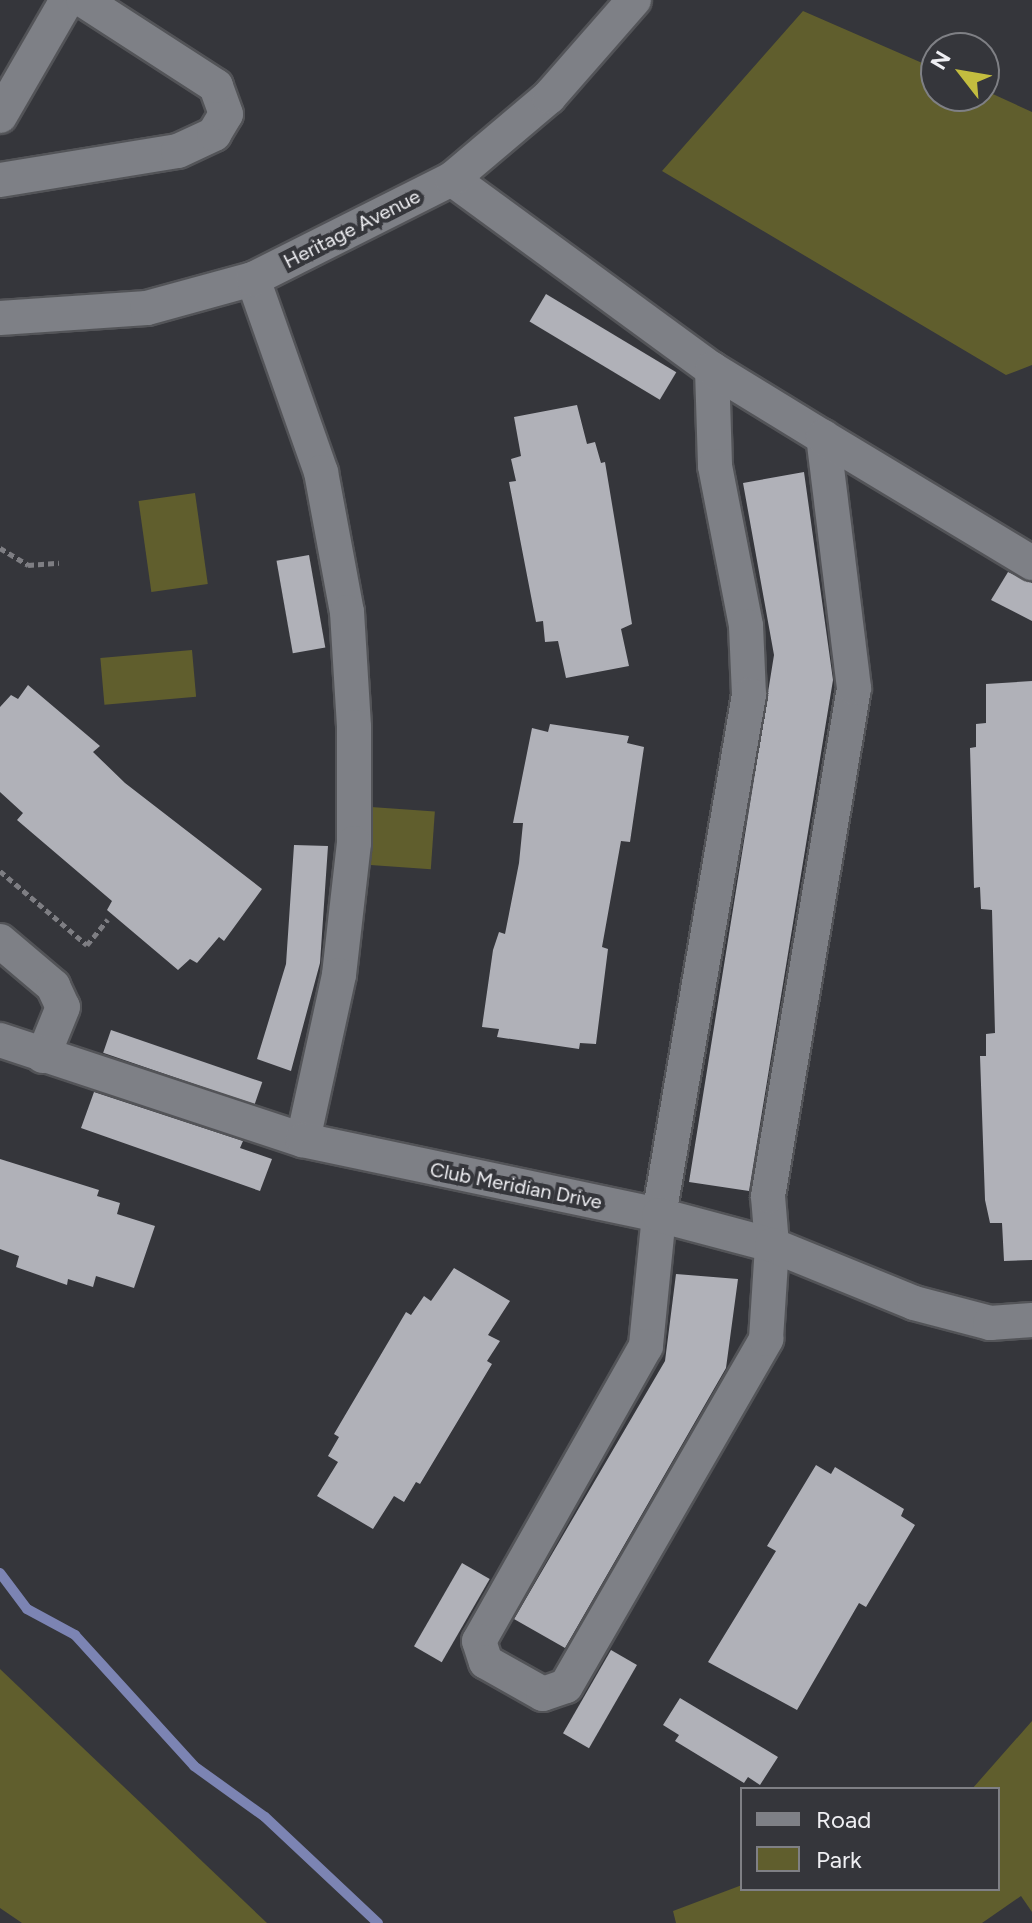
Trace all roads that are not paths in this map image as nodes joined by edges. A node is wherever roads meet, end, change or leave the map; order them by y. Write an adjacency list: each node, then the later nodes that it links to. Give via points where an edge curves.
1 (67, 0): 4 (street)
2 (83, 0): 6 (street, via 216,86 226,114 214,134 178,151)
3 (634, 0): 5 (street, Heritage Avenue, via 549,97)
4 (0, 116)
5 (452, 179): 7 (street, Heritage Avenue); 9 (street)
6 (0, 180)
7 (253, 279): 8 (street, Heritage Avenue, via 147,308); 15 (street, via 321,472 347,612 354,843 339,975)
8 (0, 318)
9 (712, 369): 10 (street); 16 (street, via 715,466 746,626 749,695)
10 (823, 437): 11 (street); 17 (street, via 854,688 768,1196)
11 (1032, 563)
12 (0, 941): 14 (street, via 53,986 63,1007)
13 (0, 1040): 14 (street, Club Meridian Drive)
14 (43, 1056): 15 (street, Club Meridian Drive)
15 (303, 1140): 16 (street, Club Meridian Drive)
16 (659, 1215): 17 (street, Club Meridian Drive); 17 (street, via 642,1359 479,1641 486,1662 543,1694 566,1686 763,1351)
17 (772, 1245): 18 (street, Club Meridian Drive, via 914,1303 990,1323)
18 (1032, 1320)

